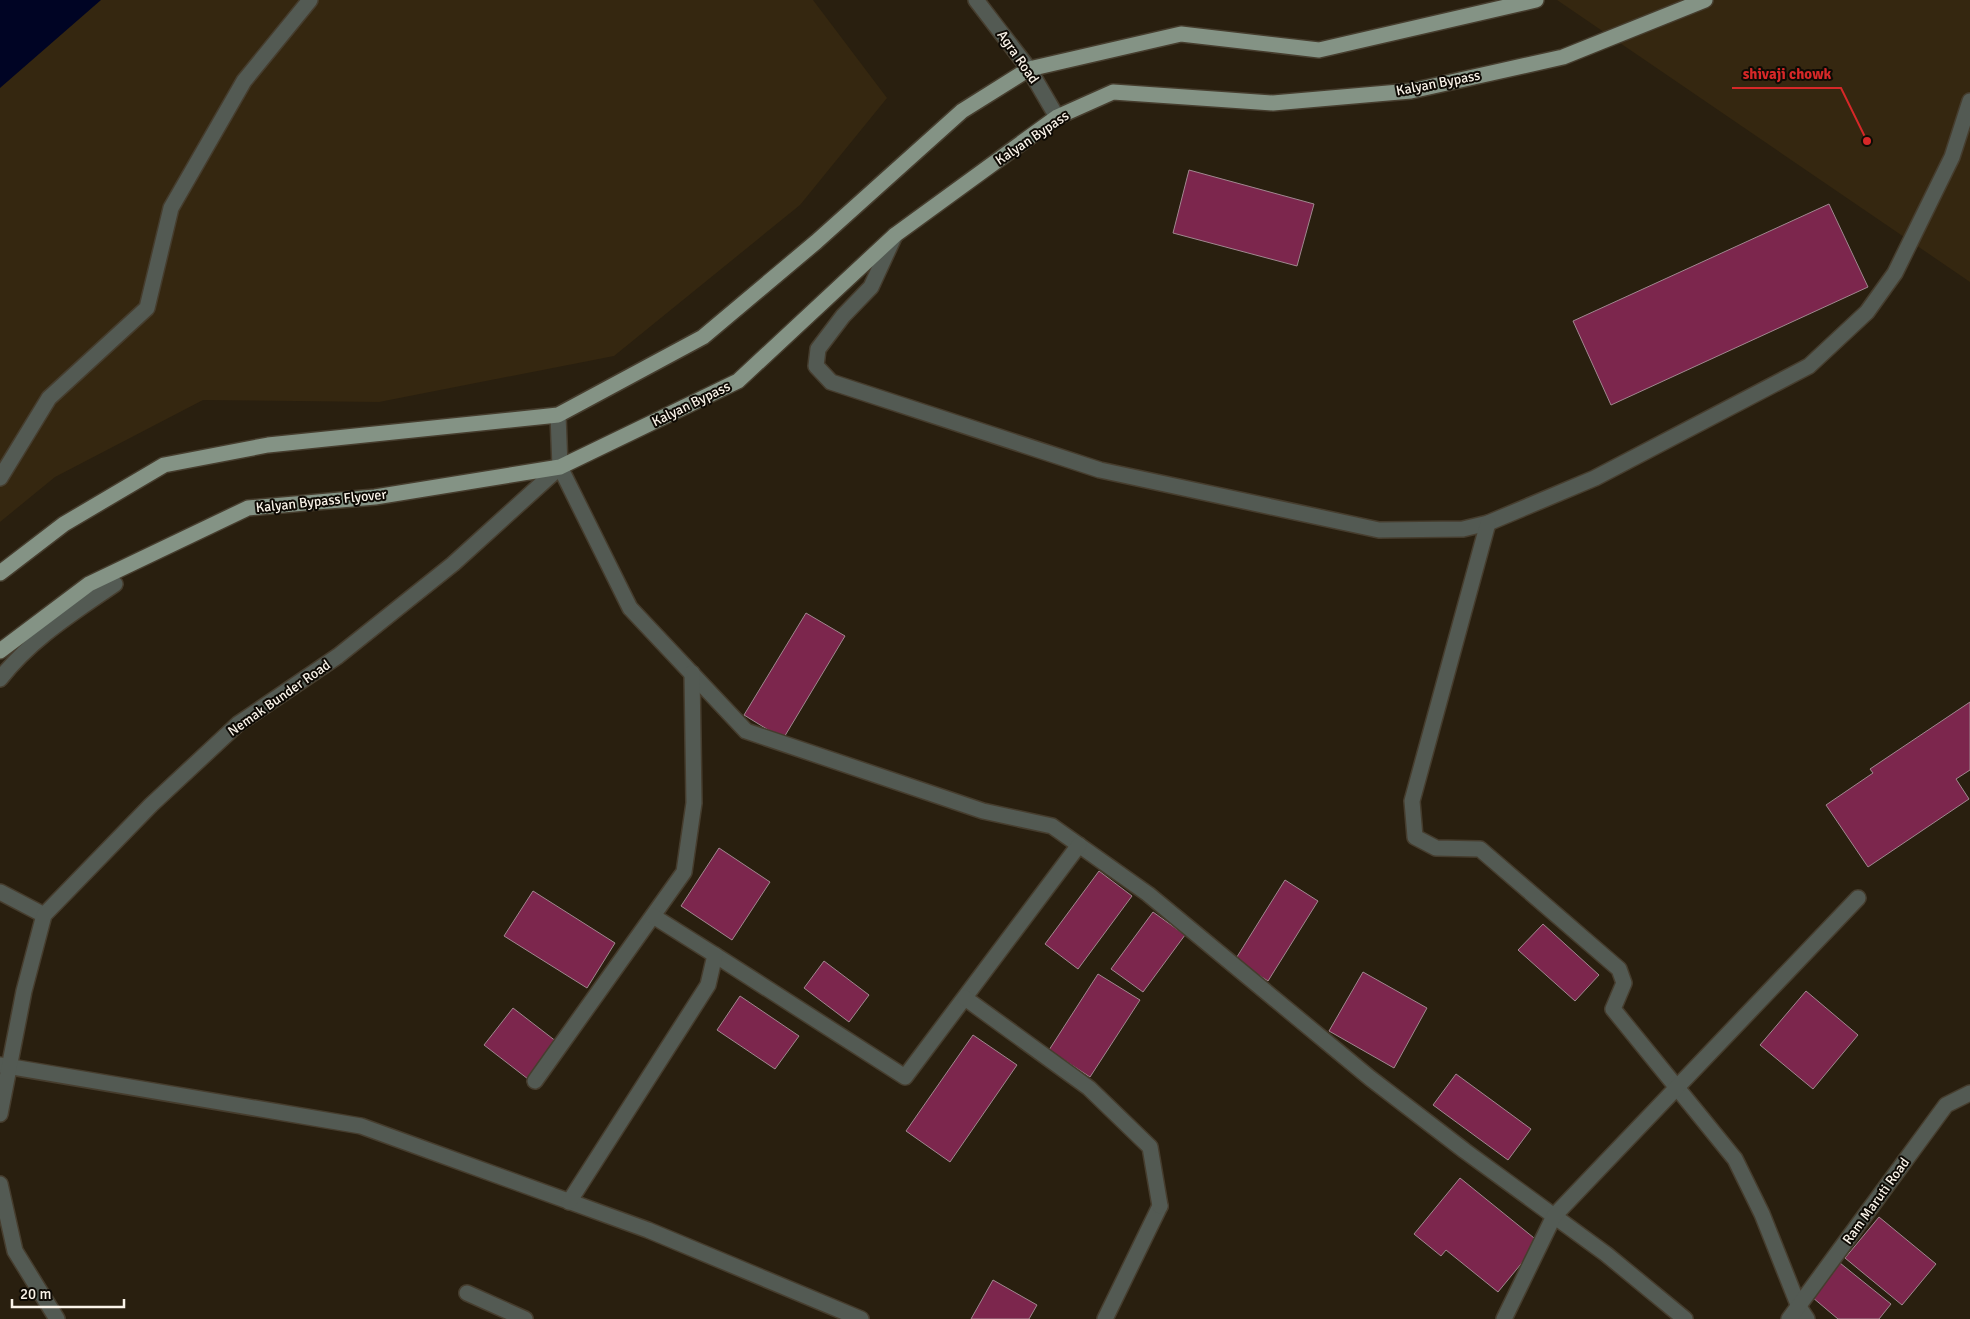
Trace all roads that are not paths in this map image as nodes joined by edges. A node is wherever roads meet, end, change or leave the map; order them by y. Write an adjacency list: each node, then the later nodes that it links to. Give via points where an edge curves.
1 (310, 0): 11 (street, via 244,81 171,208 147,308 49,398)
2 (976, 0): 5 (street, Agra Road)
3 (1536, 0): 5 (main road, via 1319,50 1181,34)
4 (1705, 0): 7 (main road, Kalyan Bypass, via 1563,58 1411,91 1273,103 1113,92)
5 (1029, 69): 7 (street, Agra Road); 9 (main road, via 962,111 816,242 702,337)
6 (1970, 101): 12 (street, via 1952,157 1895,273 1867,312 1809,366 1595,478)
7 (1057, 117): 8 (main road, Kalyan Bypass)
8 (895, 235): 10 (main road, Kalyan Bypass, via 738,381); 12 (street, via 871,287 818,349 816,366 831,382 1100,470 1369,528 1463,529)
9 (558, 415): 10 (street); 13 (main road, via 268,445 164,465 64,524)
10 (560, 467): 15 (main road, Kalyan Bypass Flyover, via 375,497 248,508 89,584); 16 (street, via 630,608); 21 (street, Nemak Bunder Road, via 453,564 338,656 238,724 150,805)
11 (0, 478)
12 (1488, 523): 27 (street, via 1412,801 1415,838 1436,848 1480,848 1619,969 1624,983 1613,1009)
13 (0, 574)
14 (115, 584): 17 (street, via 37,639)
15 (0, 651)
16 (692, 673): 18 (street, via 746,731 983,810 1052,826); 22 (street, via 694,803 684,872)
17 (0, 680)
18 (1079, 846): 24 (street); 32 (street, via 1148,894 1370,1078)
19 (0, 892): 21 (street)
20 (1858, 898): 27 (street)
21 (44, 915): 25 (street, Nemak Bunder Road)
22 (653, 916): 23 (street); 26 (street)
23 (715, 955): 24 (street, via 905,1077); 31 (street, via 708,985)
24 (965, 998): 38 (street, via 1089,1088 1150,1147 1160,1206)
25 (5, 1066): 29 (street, Nemak Bunder Road); 31 (street, via 361,1126)
26 (535, 1080)
27 (1677, 1088): 32 (street); 34 (street, via 1735,1159)
28 (1970, 1093): 34 (street, Ram Maruti Road, via 1946,1105)
29 (0, 1114)
30 (0, 1184): 35 (street, via 15,1251)
31 (569, 1202): 37 (street, via 648,1230)
32 (1554, 1216): 39 (street); 40 (street)
33 (467, 1293): 36 (street)
34 (1803, 1313): 41 (street, Ram Maruti Road)
35 (57, 1319)
36 (525, 1319)
37 (861, 1319)
38 (1105, 1319)
39 (1504, 1319)
40 (1685, 1319)
41 (1789, 1319)

